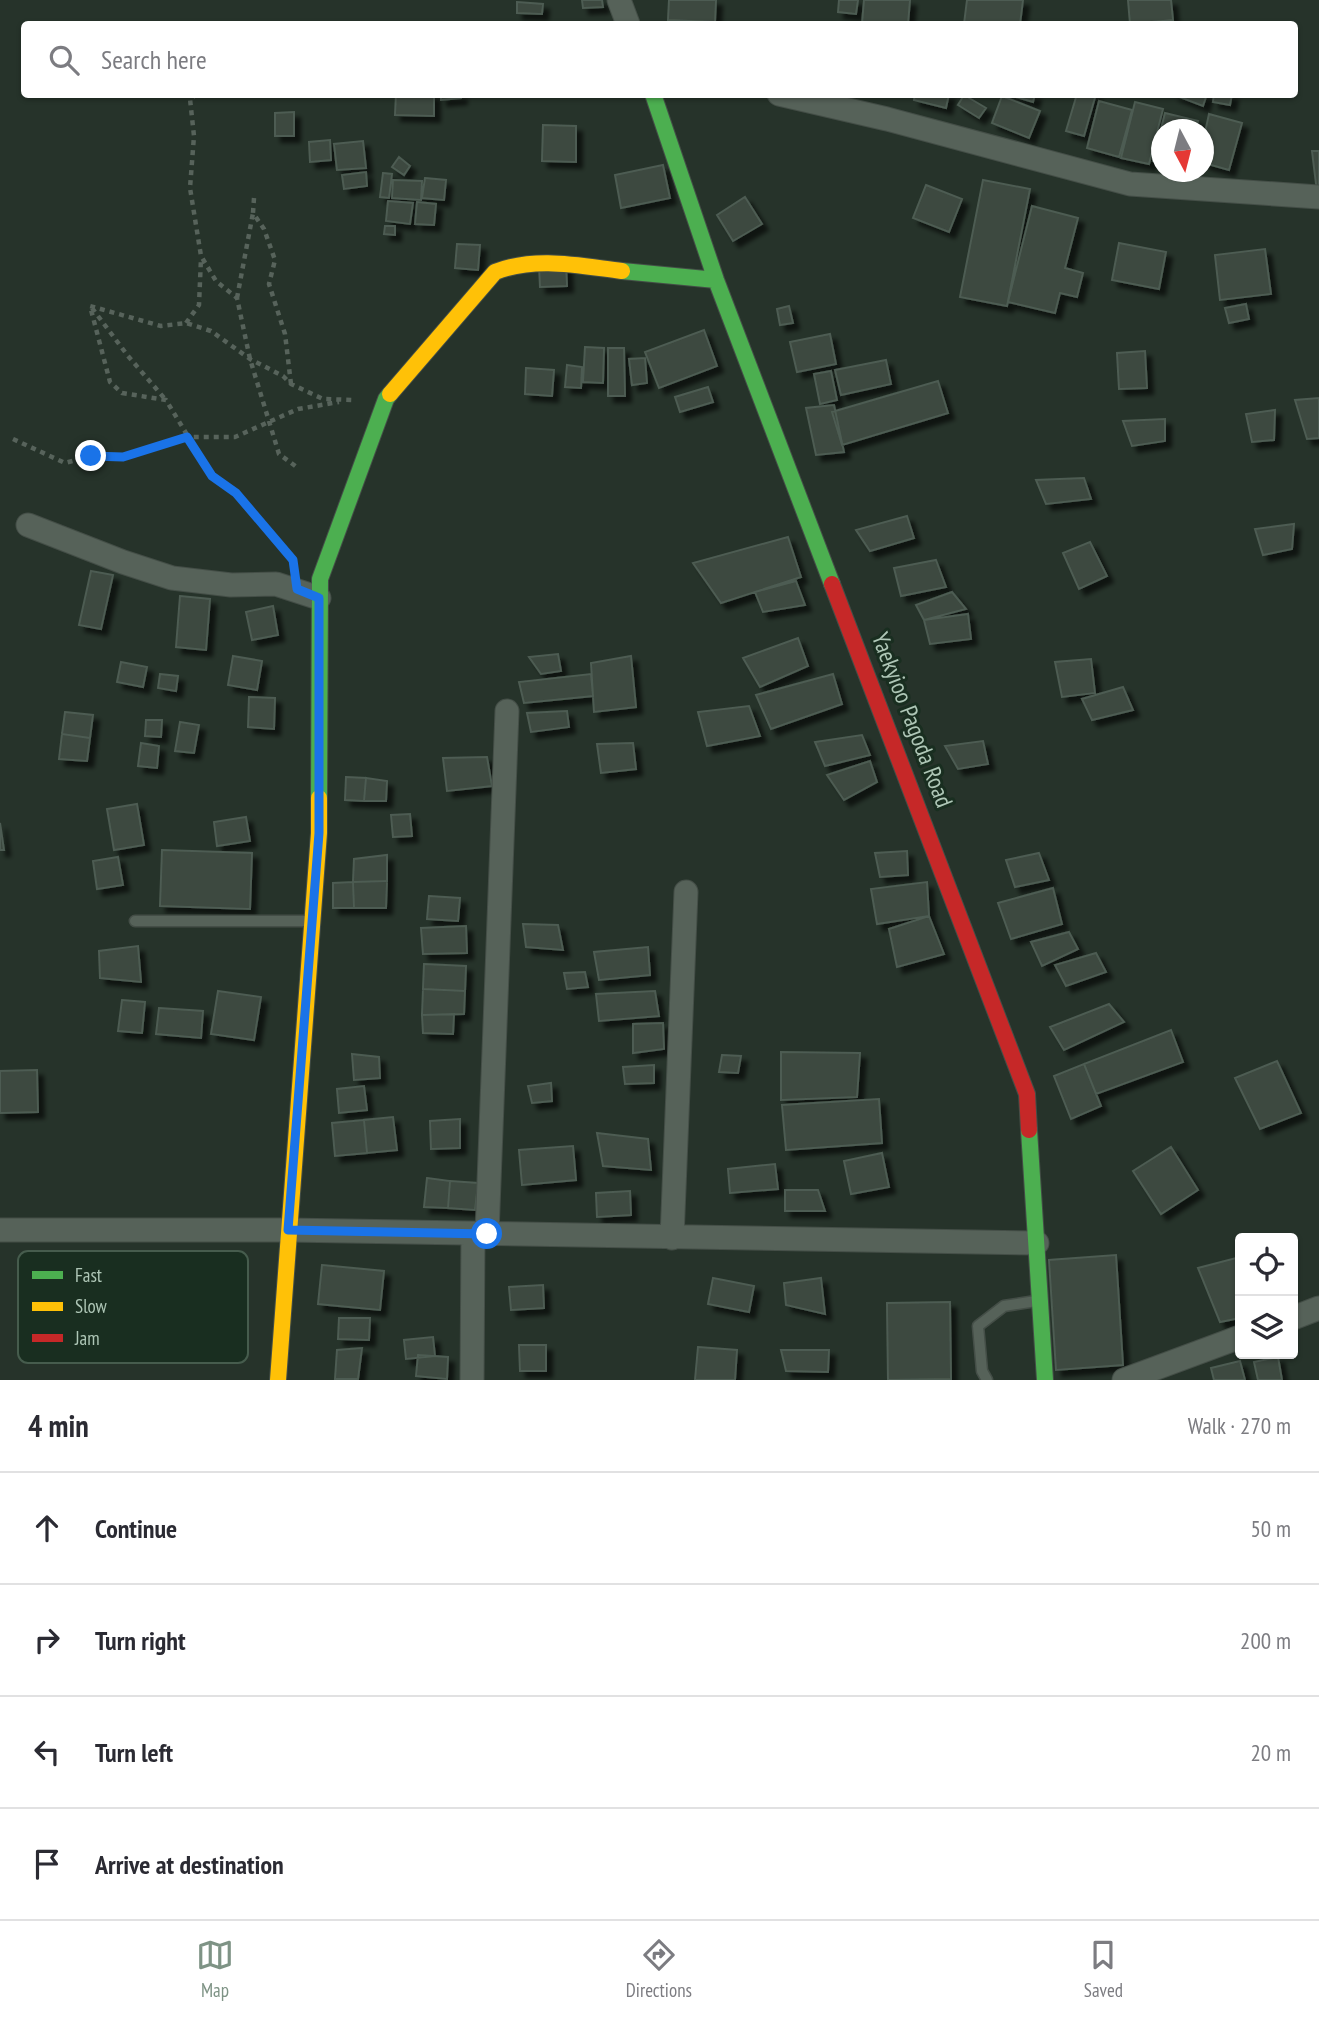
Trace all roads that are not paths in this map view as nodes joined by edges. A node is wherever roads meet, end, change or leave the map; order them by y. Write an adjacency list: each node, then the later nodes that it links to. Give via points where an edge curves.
1 (619, 0): 2 (street)
2 (627, 21)
3 (654, 98): 6 (street, Yaekyioo Pagoda Road)
4 (796, 98): 5 (street, via 1130,184)
5 (1319, 197)
6 (716, 280): 8 (street, via 535,262 495,272 386,399 320,579); 17 (street, Yaekyioo Pagoda Road, via 1027,1094)
7 (28, 525): 8 (street, via 172,578 231,585 276,584)
8 (319, 598): 12 (street, via 319,833)
9 (508, 711): 15 (street)
10 (686, 892): 16 (street)
11 (135, 921): 12 (lane)
12 (312, 921): 14 (street)
13 (0, 1230): 14 (street)
14 (288, 1230): 15 (street); 22 (street)
15 (480, 1234): 16 (street); 23 (street)
16 (672, 1238): 17 (street)
17 (1037, 1243): 18 (street, Yaekyioo Pagoda Road)
18 (1041, 1301): 24 (lane, via 1004,1306 978,1326); 25 (street, Yaekyioo Pagoda Road)
19 (1319, 1308): 20 (street)
20 (1298, 1316)
21 (1235, 1339): 26 (street)
22 (278, 1380)
23 (472, 1380)
24 (987, 1380)
25 (1045, 1380)
26 (1124, 1380)

